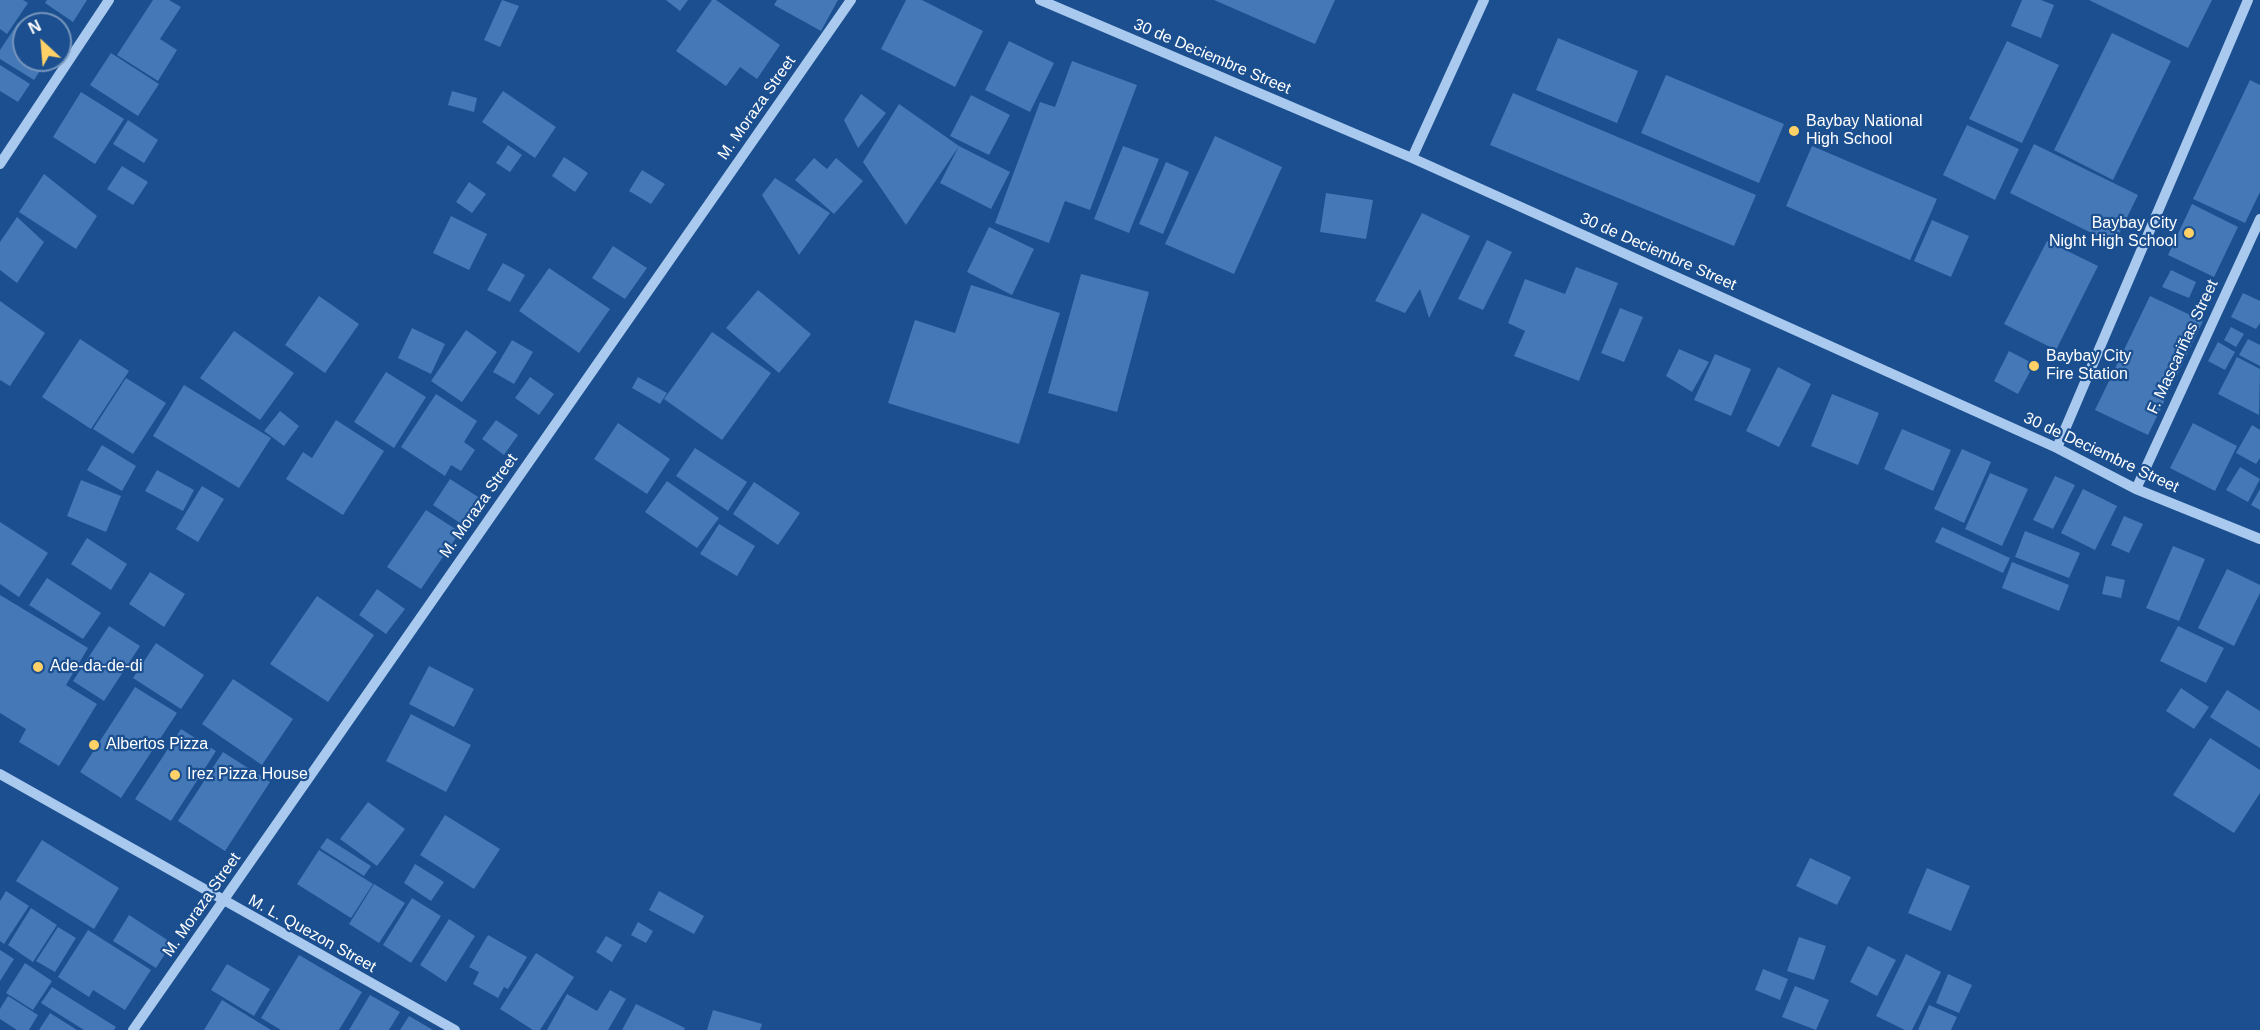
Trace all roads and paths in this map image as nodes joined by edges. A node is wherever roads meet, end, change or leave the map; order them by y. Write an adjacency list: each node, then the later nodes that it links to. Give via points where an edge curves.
1 (109, 0): 7 (street)
2 (851, 0): 13 (street, M. Moraza Street)
3 (1040, 0): 6 (street, 30 de Deciembre Street)
4 (1484, 0): 6 (street)
5 (2248, 0): 9 (street)
6 (1412, 158): 9 (street, 30 de Deciembre Street)
7 (0, 164)
8 (2260, 219): 10 (street, F. Mascariñas Street)
9 (2057, 448): 10 (street, 30 de Deciembre Street)
10 (2136, 489): 11 (street, 30 de Deciembre Street)
11 (2260, 539)
12 (0, 774): 13 (street, M. L. Quezon Street)
13 (222, 902): 14 (street, M. Moraza Street); 15 (street, M. L. Quezon Street)
14 (133, 1030)
15 (455, 1030)

